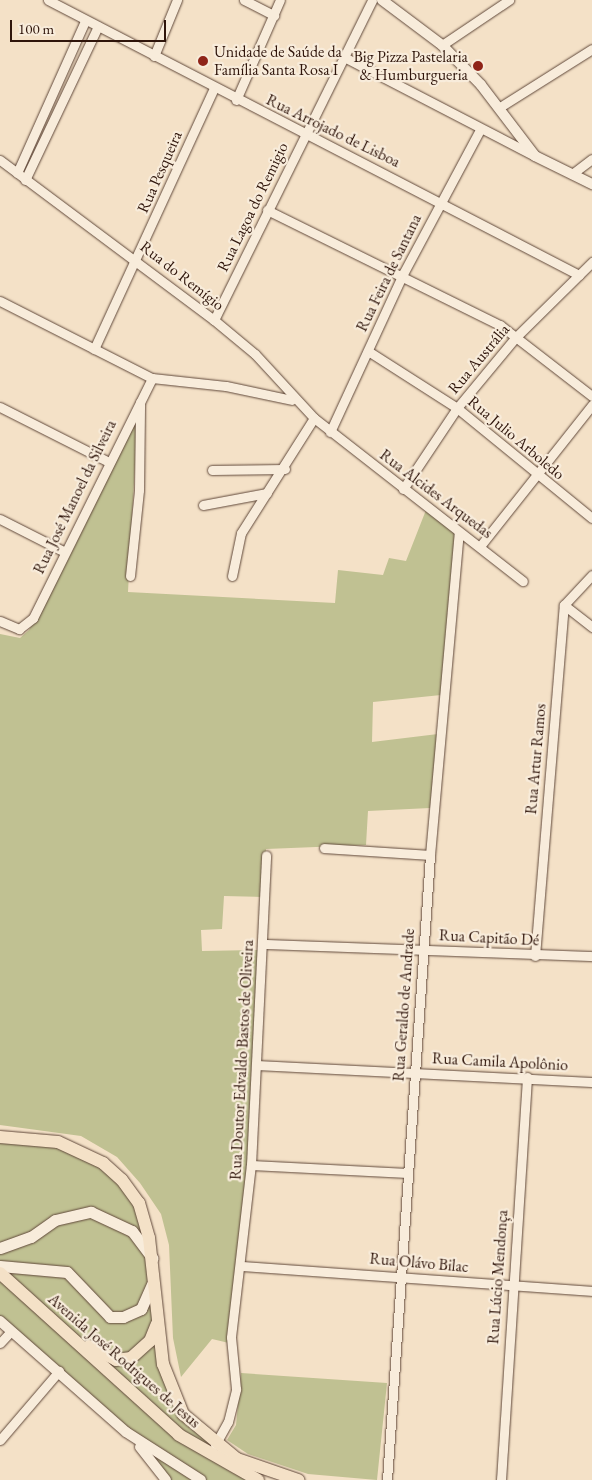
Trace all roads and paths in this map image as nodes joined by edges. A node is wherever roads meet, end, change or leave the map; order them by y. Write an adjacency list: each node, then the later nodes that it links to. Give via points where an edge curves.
1 (48, 0): 8 (street, Rua Arrojado de Lisboa)
2 (177, 0): 14 (street)
3 (244, 0): 9 (street)
4 (280, 0): 9 (street)
5 (372, 0): 15 (street, Rua Lagoa do Remigio)
6 (382, 0): 12 (street)
7 (508, 0): 12 (street)
8 (61, 3): 10 (street, Rua Arrojado de Lisboa)
9 (274, 15): 19 (street)
10 (85, 21): 11 (street, Rua Arrojado de Lisboa); 17 (street)
11 (98, 26): 14 (street, Rua Arrojado de Lisboa); 18 (street)
12 (442, 45): 20 (street)
13 (592, 49): 20 (street)
14 (154, 56): 16 (street, Rua Arrojado de Lisboa)
15 (344, 57): 21 (street); 22 (street, Rua Lagoa do Remigio)
16 (214, 88): 19 (street, Rua Arrojado de Lisboa); 32 (street, Rua Pesqueira)
17 (54, 94): 18 (street); 26 (street)
18 (64, 100): 28 (street)
19 (236, 100): 22 (street, Rua Arrojado de Lisboa)
20 (500, 107): 23 (street)
21 (480, 130): 23 (street); 30 (street, Rua Feira de Santana)
22 (304, 137): 30 (street, Rua Arrojado de Lisboa); 31 (street, Rua Lagoa do Remigio)
23 (535, 156): 27 (street)
24 (0, 160): 26 (street, Rua do Remígio)
25 (592, 160): 27 (street)
26 (18, 173): 28 (street, Rua do Remígio)
27 (572, 174): 29 (street)
28 (26, 180): 32 (street, Rua do Remígio)
29 (592, 184)
30 (442, 200): 34 (street, Rua Feira de Santana); 35 (street, Rua Arrojado de Lisboa)
31 (267, 210): 34 (street); 37 (street, Rua Lagoa do Remigio)
32 (136, 260): 37 (street, Rua do Remígio); 39 (street, Rua Pesqueira)
33 (592, 262): 35 (street, Rua Austrália)
34 (403, 274): 38 (street); 40 (street, Rua Feira de Santana)
35 (579, 275): 38 (street, Rua Austrália)
36 (0, 301): 39 (street)
37 (214, 320): 44 (street, Rua do Remígio, via 255,354)
38 (516, 337): 42 (street); 47 (street, Rua Austrália)
39 (94, 349): 41 (street)
40 (368, 351): 47 (street, Rua Julio Arboledo); 49 (street, Rua Feira de Santana)
41 (152, 378): 43 (street, Rua José Manoel da Silveira); 44 (street, via 226,386)
42 (592, 396)
43 (140, 398): 50 (street, Rua José Manoel da Silveira); 63 (street, via 139,490)
44 (292, 400): 48 (street, Rua do Remígio)
45 (592, 405): 53 (street)
46 (0, 407): 50 (street)
47 (457, 408): 53 (street, Rua Julio Arboledo); 54 (street, Rua Austrália)
48 (314, 418): 49 (street, Rua do Remígio); 51 (street)
49 (330, 432): 54 (street, Rua Alcides Arquedas)
50 (109, 462): 61 (street, Rua José Manoel da Silveira)
51 (284, 469): 52 (street); 55 (street)
52 (212, 470)
53 (536, 476): 57 (street, Rua Julio Arboledo); 60 (street)
54 (403, 488): 59 (street, Rua Alcides Arquedas)
55 (267, 493): 56 (street); 64 (street, via 237,543)
56 (203, 505)
57 (592, 518)
58 (0, 519): 61 (street)
59 (459, 533): 60 (street, Rua Alcides Arquedas); 71 (street, Rua Geraldo de Andrade)
60 (481, 545): 65 (street, Rua Alcides Arquedas)
61 (63, 551): 67 (street, Rua José Manoel da Silveira, via 33,618 24,628)
62 (592, 575): 66 (street)
63 (130, 576)
64 (232, 576)
65 (523, 581)
66 (564, 605): 68 (street); 74 (street, Rua Artur Ramos)
67 (0, 621)
68 (592, 627)
69 (324, 848): 71 (street)
70 (266, 855): 72 (street, Rua Doutor Edvaldo Bastos de Oliveira)
71 (430, 855): 73 (street, Rua Geraldo de Andrade)
72 (264, 944): 73 (street, Rua Capitão Dé); 76 (street, Rua Doutor Edvaldo Bastos de Oliveira)
73 (424, 950): 74 (street, Rua Capitão Dé); 77 (street, Rua Geraldo de Andrade)
74 (535, 956): 75 (street, Rua Capitão Dé)
75 (592, 956)
76 (256, 1065): 77 (street, Rua Camila Apolônio); 81 (street, Rua Doutor Edvaldo Bastos de Oliveira)
77 (414, 1073): 78 (street, Rua Camila Apolônio); 82 (street, Rua Geraldo de Andrade)
78 (527, 1077): 79 (street, Rua Camila Apolônio); 89 (street, Rua Lúcio Mendonça)
79 (592, 1082)
80 (0, 1137): 84 (main road, Avenida José Rodrigues de Jesus, via 58,1142 103,1163 138,1203)
81 (251, 1165): 82 (street); 86 (street, Rua Doutor Edvaldo Bastos de Oliveira)
82 (408, 1174): 88 (street, Rua Geraldo de Andrade)
83 (0, 1248): 84 (main road, via 31,1237 54,1220 91,1212 132,1231)
84 (154, 1265): 85 (main road, via 147,1302 123,1317 110,1317 67,1272); 91 (main road, Avenida José Rodrigues de Jesus)
85 (0, 1266)
86 (243, 1266): 88 (street, Rua Olávo Bilac); 99 (street, Rua Doutor Edvaldo Bastos de Oliveira, via 231,1337 236,1389 228,1422)
87 (0, 1273): 94 (main road, Avenida José Rodrigues de Jesus)
88 (400, 1276): 89 (street, Rua Olávo Bilac); 104 (street, Rua Geraldo de Andrade)
89 (511, 1286): 90 (street, Rua Olávo Bilac); 105 (street, Rua Lúcio Mendonça)
90 (592, 1291)
91 (159, 1308): 94 (main road, via 150,1341 131,1358 116,1360); 99 (main road, Avenida José Rodrigues de Jesus, via 163,1364 171,1391 183,1414)
92 (0, 1321): 93 (street)
93 (11, 1331): 95 (street); 96 (street)
94 (73, 1338): 102 (main road, Avenida José Rodrigues de Jesus, via 179,1435)
95 (0, 1343)
96 (59, 1371): 97 (street); 98 (street)
97 (126, 1432): 100 (street); 101 (street)
98 (0, 1440)
99 (215, 1445): 103 (main road, Avenida José Rodrigues de Jesus, via 267,1473)
100 (166, 1480)
101 (201, 1480)
102 (258, 1480)
103 (298, 1480)
104 (387, 1480)
105 (501, 1480)

